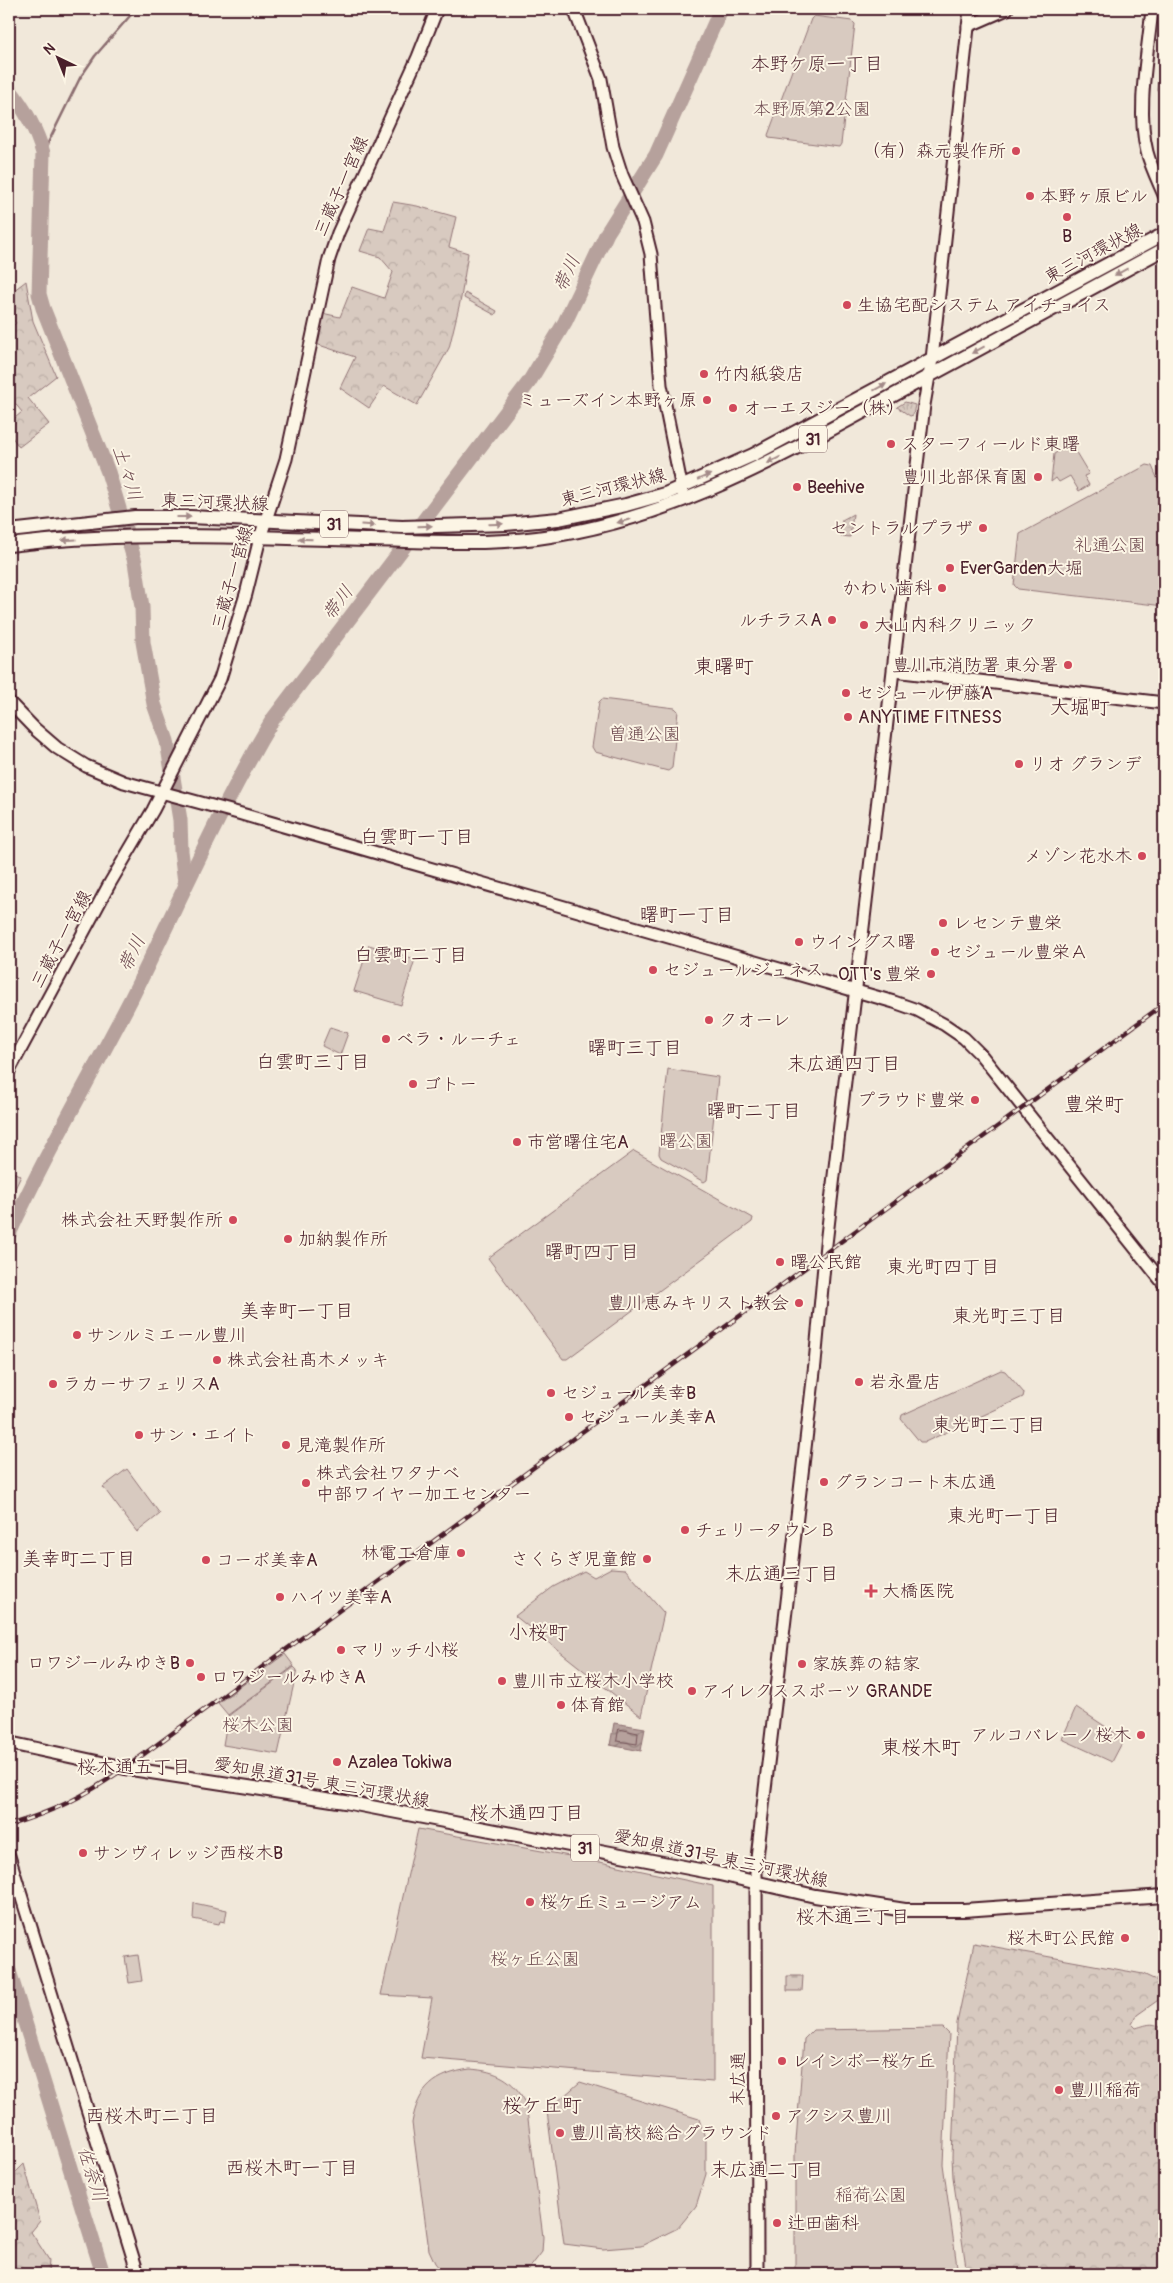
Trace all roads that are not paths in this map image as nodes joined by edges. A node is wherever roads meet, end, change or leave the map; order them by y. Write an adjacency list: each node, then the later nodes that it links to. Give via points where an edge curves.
1 (437, 9): 14 (street, 三蔵子一宮線, via 329,259 286,459)
2 (574, 9): 12 (street, via 601,79 614,147 652,254 661,385)
3 (970, 9): 6 (street, 末広通)
4 (1007, 9): 6 (street)
5 (1152, 9): 7 (street, via 1144,132 1147,152)
6 (968, 26): 10 (street, 末広通)
7 (1164, 195)
8 (1164, 234): 10 (main road, 東三河環状線 / 31)
9 (1164, 249): 11 (main road, 東三河環状線 / 31, one-way to 11)
10 (932, 359): 11 (street, 末広通); 12 (main road, 東三河環状線 / 31, one-way to 10, via 752,455)
11 (929, 376): 13 (main road, 東三河環状線 / 31, one-way to 13, via 774,460); 18 (street, 末広通)
12 (681, 486): 13 (street); 14 (main road, 東三河環状線 / 31, one-way to 12, via 447,526 558,519 626,505)
13 (684, 501): 16 (main road, 東三河環状線 / 31, one-way to 16, via 602,527 536,538 433,543)
14 (266, 520): 15 (main road, 東三河環状線 / 31, one-way to 14, via 135,517); 16 (street, 三蔵子一宮線)
15 (9, 531)
16 (260, 538): 17 (main road, 東三河環状線 / 31, one-way to 17, via 138,536); 21 (street, 三蔵子一宮線, via 220,679)
17 (9, 545)
18 (894, 671): 20 (street); 22 (street, 末広通)
19 (9, 702): 21 (street, via 34,729 78,761 124,782)
20 (1164, 703)
21 (163, 791): 22 (street); 23 (street, 三蔵子一宮線)
22 (856, 991): 24 (street, via 917,1010 964,1038 1014,1095); 27 (street, 末広通)
23 (9, 1071)
24 (1164, 1284)
25 (9, 1743): 27 (main road, 愛知県道31号 東三河環状線 / 31, via 125,1768 345,1802)
26 (9, 1856): 29 (street)
27 (756, 1883): 28 (main road, 愛知県道31号 東三河環状線 / 31, via 878,1906 927,1911); 30 (street, 末広通)
28 (1164, 1896)
29 (138, 2274)
30 (757, 2274)

